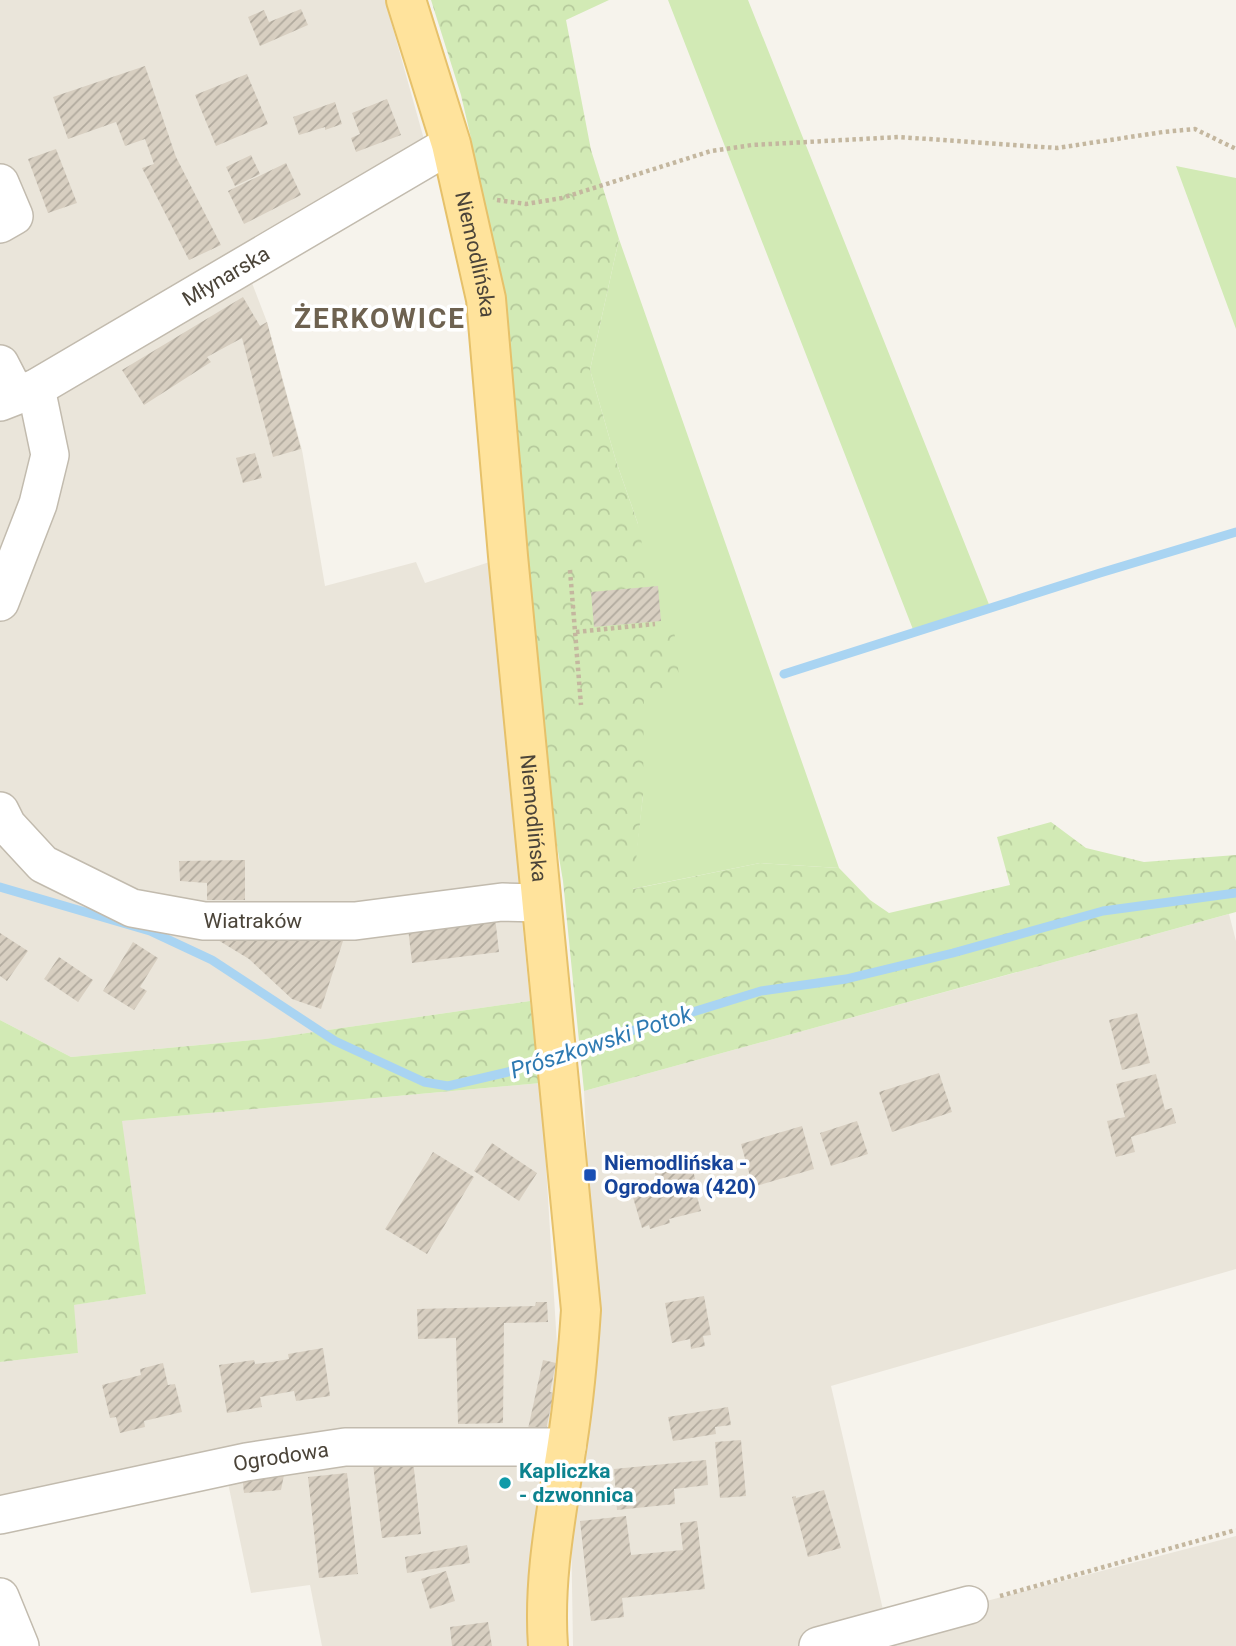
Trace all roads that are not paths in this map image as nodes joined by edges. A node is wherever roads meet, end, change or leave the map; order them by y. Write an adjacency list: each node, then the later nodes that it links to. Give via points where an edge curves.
1 (406, 0): 2 (main road, Niemodlińska)
2 (451, 144): 5 (street, Młynarska); 8 (main road, Niemodlińska, via 486,299)
3 (0, 183): 4 (street, via 13,216)
4 (0, 224)
5 (13, 387): 6 (street, via 50,455 38,504)
6 (0, 602)
7 (0, 811): 8 (street, Wiatraków, via 43,864 132,908 204,921 355,921 502,902)
8 (541, 903): 9 (main road, Niemodlińska, via 581,1310)
9 (567, 1447): 10 (street, Ogrodowa, via 345,1447 246,1462); 14 (main road, Niemodlińska, via 548,1577)
10 (0, 1516)
11 (0, 1597): 13 (street)
12 (969, 1605): 15 (street)
13 (20, 1646)
14 (548, 1646)
15 (818, 1646)

